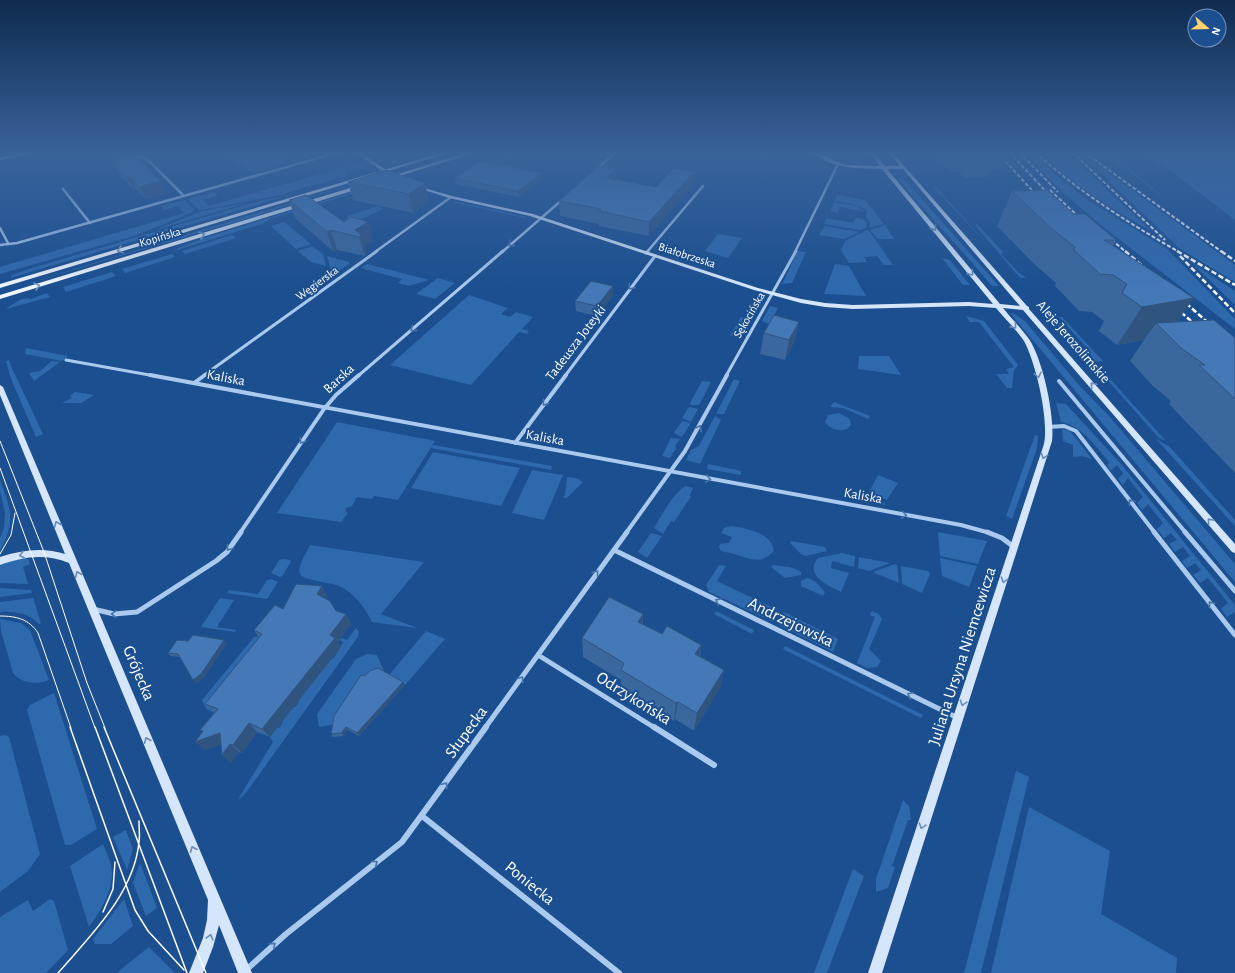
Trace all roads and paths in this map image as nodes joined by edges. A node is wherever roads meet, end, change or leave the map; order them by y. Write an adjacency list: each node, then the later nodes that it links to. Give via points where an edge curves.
1 (70, 197): 13 (street)
2 (179, 197): 13 (street)
3 (297, 197): 19 (main road, Kopińska, one-way to 19)
4 (326, 197): 21 (main road, Kopińska, one-way to 4)
5 (451, 197): 26 (street, Węgierska)
6 (453, 197): 12 (main road, Białobrzeska)
7 (564, 197): 12 (street, Barska)
8 (693, 197): 17 (street)
9 (821, 197): 20 (street, Sękocińska)
10 (908, 197): 22 (main road, one-way to 22)
11 (931, 197): 23 (main road, Aleje Jerozolimskie)
12 (541, 218): 17 (main road, Białobrzeska); 28 (street, Barska, one-way to 28)
13 (90, 222): 15 (street, via 18,243)
14 (0, 228): 15 (street)
15 (8, 243): 16 (street)
16 (0, 245)
17 (646, 253): 18 (main road, Białobrzeska)
18 (654, 256): 20 (main road, Białobrzeska); 30 (street, Tadeusza Joteyki, one-way to 30)
19 (0, 286)
20 (772, 294): 22 (main road, Białobrzeska, via 840,306); 31 (street, Sękocińska, one-way to 20, via 693,439)
21 (0, 297)
22 (998, 306): 23 (main road, Białobrzeska); 29 (main road, Juliana Ursyna Niemcewicza, one-way to 29, via 1030,346 1044,400)
23 (1027, 308): 34 (main road, Aleje Jerozolimskie, one-way to 23)
24 (66, 360): 26 (street, Kaliska)
25 (1059, 381): 37 (street)
26 (194, 383): 28 (street, Kaliska)
27 (0, 387): 35 (main road, Grójecka, one-way to 27)
28 (324, 408): 30 (street, Kaliska); 38 (street, Barska, one-way to 38, via 226,552 216,562 137,612 114,614)
29 (1048, 428): 32 (main road, Juliana Ursyna Niemcewicza, one-way to 32, via 1048,444); 39 (street, one-way to 29, via 1076,431 1064,426)
30 (515, 444): 31 (street, Kaliska)
31 (669, 472): 32 (street, Kaliska, one-way to 32, via 961,525 996,534 1008,540); 33 (street, Słupecka)
32 (1014, 547): 41 (main road, Juliana Ursyna Niemcewicza, one-way to 41)
33 (614, 550): 40 (street, Słupecka, one-way to 33); 41 (street, Andrzejowska, one-way to 33)
34 (1235, 550)
35 (72, 560): 36 (main road, one-way to 36, via 48,552 20,555); 38 (main road, Grójecka, one-way to 35)
36 (0, 561)
37 (1235, 591)
38 (93, 608): 44 (main road, Grójecka, one-way to 38)
39 (1235, 635)
40 (538, 655): 42 (street, Odrzykońska); 43 (street, Słupecka, one-way to 40)
41 (958, 718): 48 (main road, Juliana Ursyna Niemcewicza, one-way to 48)
42 (714, 765)
43 (422, 816): 45 (street, Słupecka, one-way to 43, via 286,934 402,842); 47 (street, Poniecka)
44 (214, 897): 45 (main road, Grójecka); 46 (main road, one-way to 44, via 209,940)
45 (244, 972)
46 (196, 973)
47 (619, 973)
48 (874, 973)

